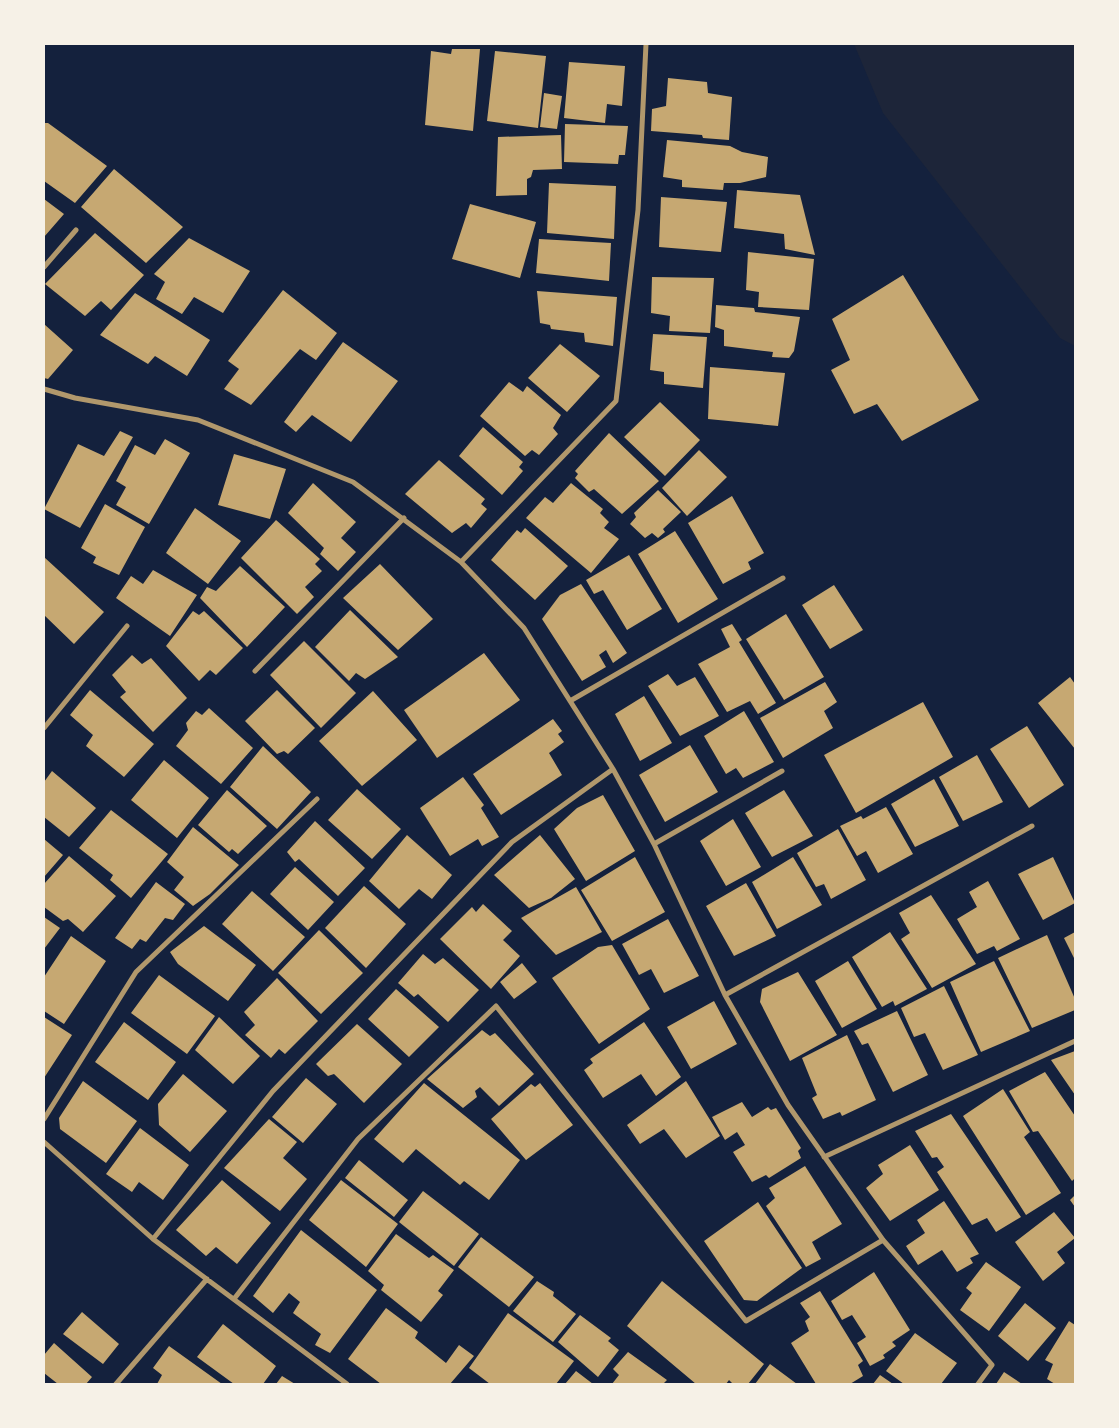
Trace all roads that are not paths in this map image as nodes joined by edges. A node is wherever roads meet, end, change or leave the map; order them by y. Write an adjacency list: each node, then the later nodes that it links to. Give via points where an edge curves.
1 (646, 44): 6 (street, via 638,210 616,401)
2 (76, 230): 3 (street)
3 (44, 267)
4 (44, 389): 5 (street, via 74,398 198,420 353,482)
5 (404, 518): 6 (street); 9 (street)
6 (461, 562): 10 (street, via 524,628)
7 (783, 578): 10 (street)
8 (127, 626): 11 (street)
9 (255, 671)
10 (570, 701): 12 (street)
11 (44, 728)
12 (613, 769): 16 (street); 22 (street, via 512,842 273,1091)
13 (782, 771): 16 (street)
14 (318, 799): 19 (street, via 136,972)
15 (1032, 826): 17 (street)
16 (654, 844): 17 (street)
17 (725, 995): 21 (street, via 788,1105)
18 (1075, 1041): 21 (street)
19 (44, 1119)
20 (44, 1142): 22 (street)
21 (824, 1157): 23 (street)
22 (153, 1239): 24 (street)
23 (883, 1240): 25 (street, via 746,1321 496,1006 358,1139); 28 (street, via 992,1365)
24 (207, 1279): 25 (street); 26 (street)
25 (234, 1299): 27 (street)
26 (116, 1384)
27 (347, 1384)
28 (978, 1384)

